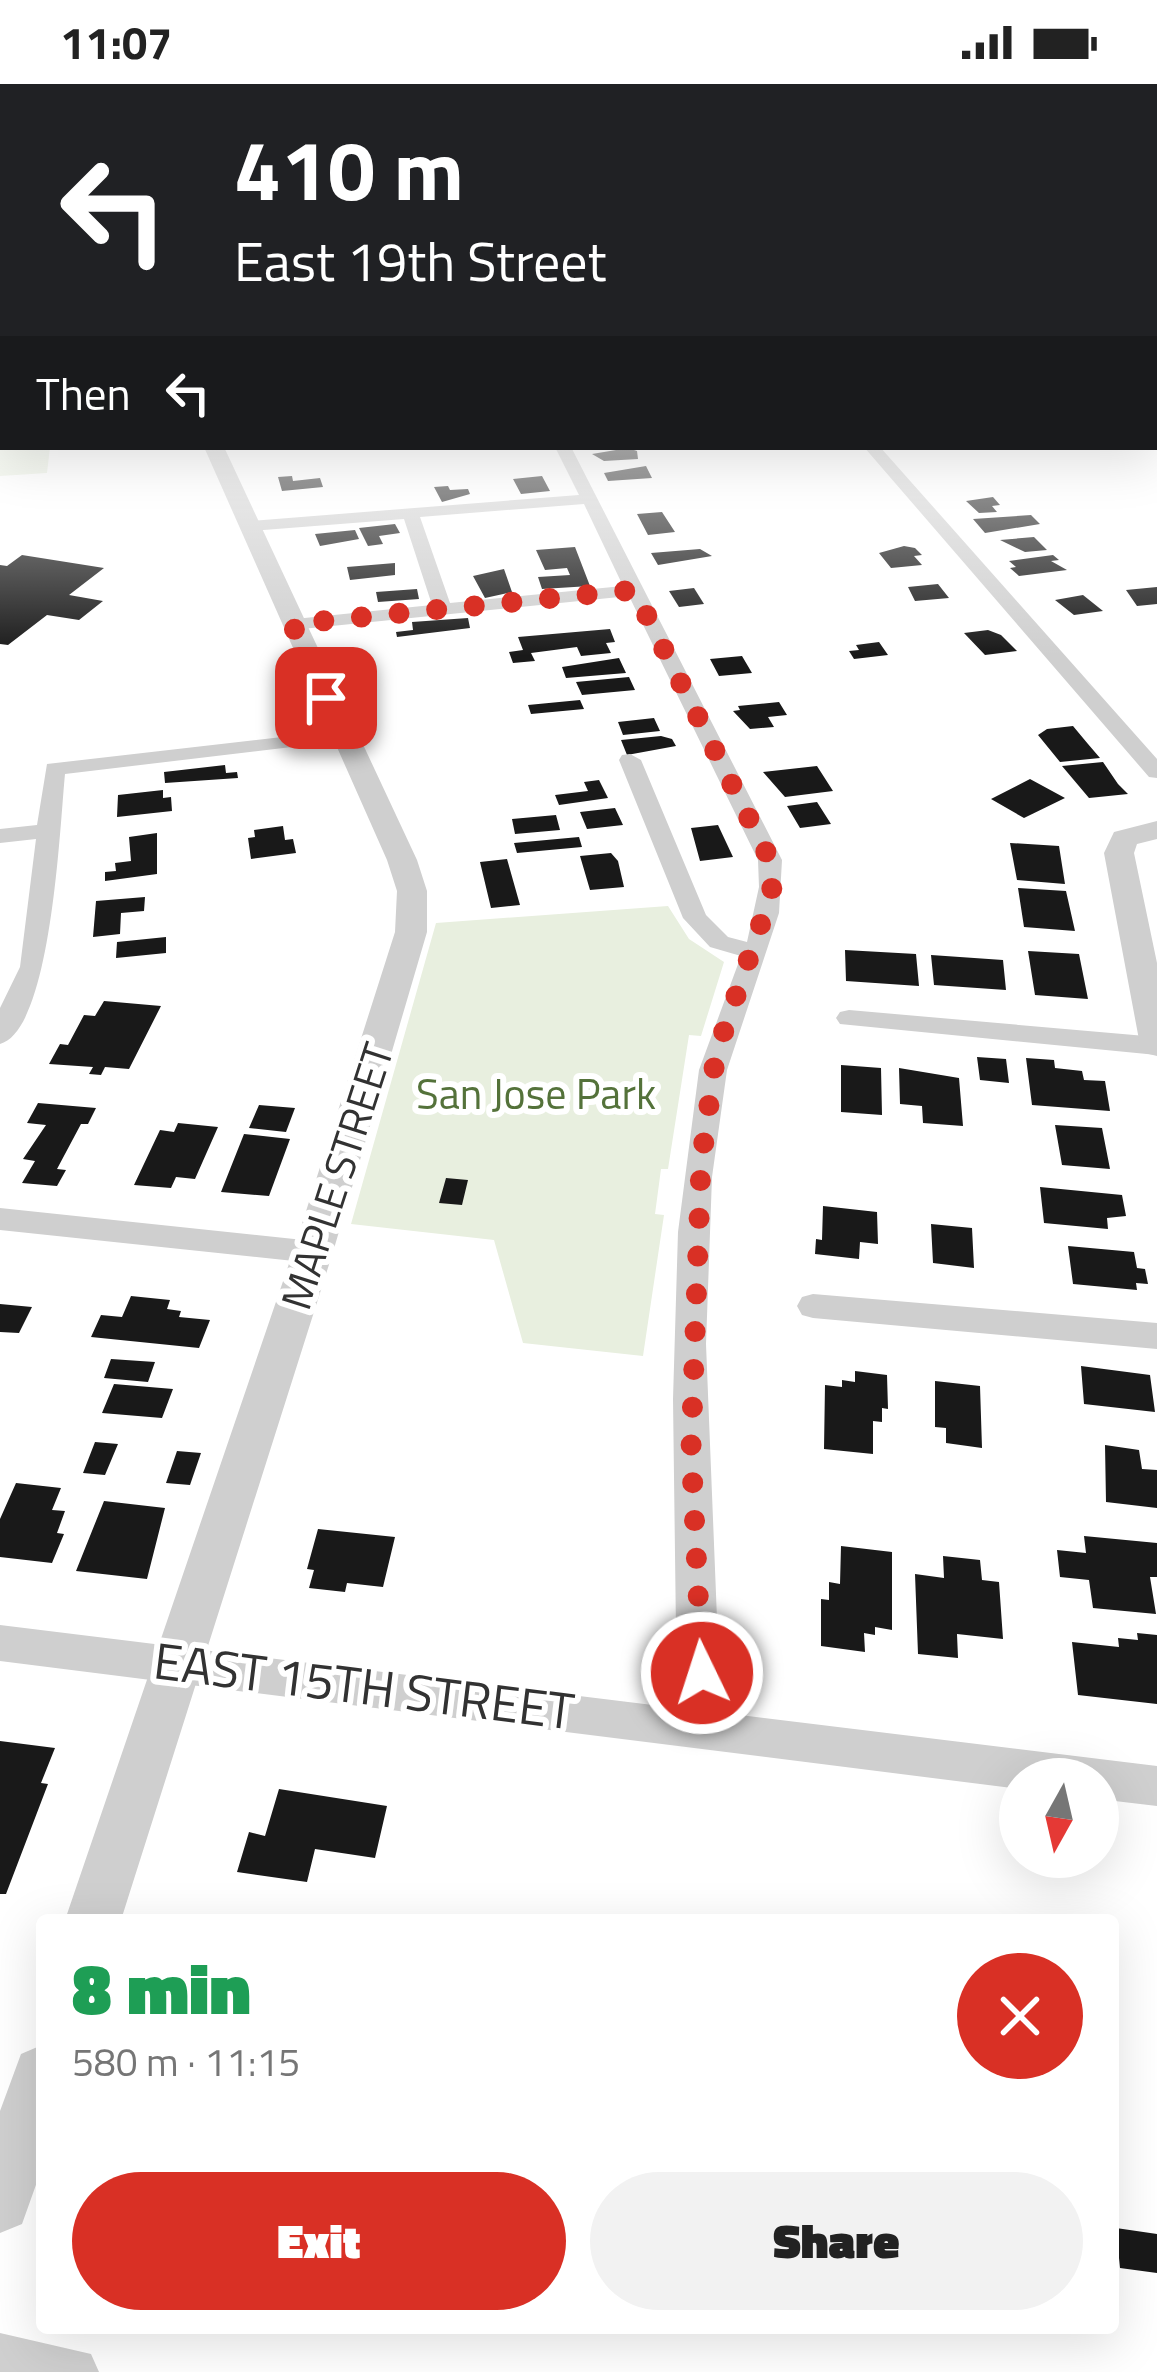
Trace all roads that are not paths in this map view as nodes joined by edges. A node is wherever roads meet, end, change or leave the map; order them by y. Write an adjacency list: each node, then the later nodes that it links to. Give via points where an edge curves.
1 (215, 450): 6 (street, MAPLE STREET)
2 (564, 450): 4 (street)
3 (875, 450): 12 (street)
4 (589, 499): 5 (street); 7 (street)
5 (410, 513): 6 (street); 8 (street)
6 (250, 526): 9 (street, MAPLE STREET)
7 (634, 590): 8 (street); 16 (street, via 770,860 772,891)
8 (443, 610): 9 (street)
9 (292, 624): 10 (street, MAPLE STREET)
10 (343, 736): 14 (street, via 55,769); 21 (street, MAPLE STREET, via 408,877 411,932)
11 (630, 760): 16 (street, via 695,917 718,942)
12 (1157, 772)
13 (1157, 830): 19 (street, via 1124,838 1119,866)
14 (50, 831): 15 (street); 18 (street, via 33,967)
15 (0, 836)
16 (753, 951): 26 (street, via 716,1054 701,1163 691,1448 702,1673)
17 (849, 1018): 19 (street)
18 (0, 1036)
19 (1157, 1045)
20 (0, 1219): 21 (street)
21 (313, 1252): 25 (street, MAPLE STREET)
22 (813, 1306): 23 (street)
23 (1157, 1336)
24 (0, 1643): 25 (street, EAST 15TH STREET)
25 (178, 1664): 26 (street, EAST 15TH STREET); 28 (street, MAPLE STREET)
26 (695, 1727): 27 (street, EAST 15TH STREET)
27 (1157, 1786)
28 (95, 1914)
29 (36, 2093): 30 (street)
30 (0, 2202)
31 (0, 2359): 32 (street)
32 (74, 2372)

